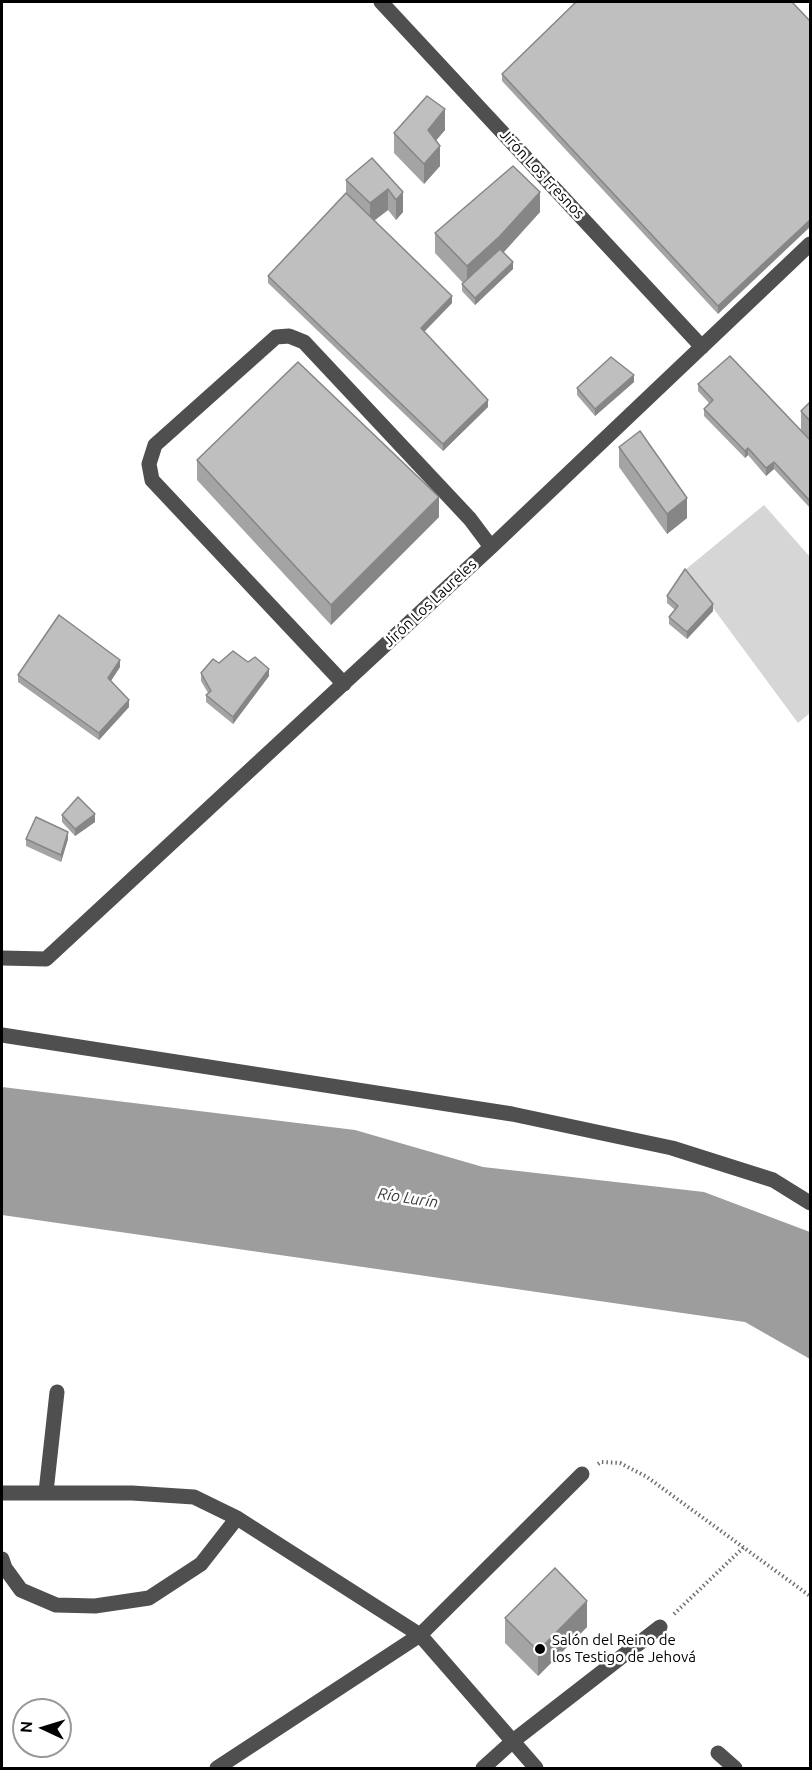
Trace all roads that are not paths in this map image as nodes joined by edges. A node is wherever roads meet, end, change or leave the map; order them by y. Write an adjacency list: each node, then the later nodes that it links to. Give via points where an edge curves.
1 (389, 4): 3 (street, Jirón Los Fresnos)
2 (810, 244): 3 (street, Jirón Los Laureles)
3 (702, 347): 4 (street, Jirón Los Laureles)
4 (491, 548): 5 (street, Jirón Los Laureles); 5 (street, via 470,519 304,342 289,336 276,337 155,445 148,464 152,480)
5 (344, 684): 6 (street, Jirón Los Laureles, via 46,959)
6 (2, 958)
7 (2, 1035): 8 (street, via 512,1114 672,1148 773,1180)
8 (810, 1203)
9 (57, 1392): 11 (street)
10 (582, 1474): 16 (street)
11 (46, 1492): 12 (street); 13 (street, via 194,1497)
12 (2, 1493)
13 (237, 1518): 14 (street, via 201,1564 149,1598 95,1606 56,1605 21,1590); 16 (street)
14 (2, 1559)
15 (660, 1627): 17 (street)
16 (420, 1635): 17 (street); 19 (street)
17 (513, 1742): 20 (street); 21 (street)
18 (718, 1753): 22 (street)
19 (217, 1768)
20 (483, 1768)
21 (536, 1768)
22 (735, 1768)

